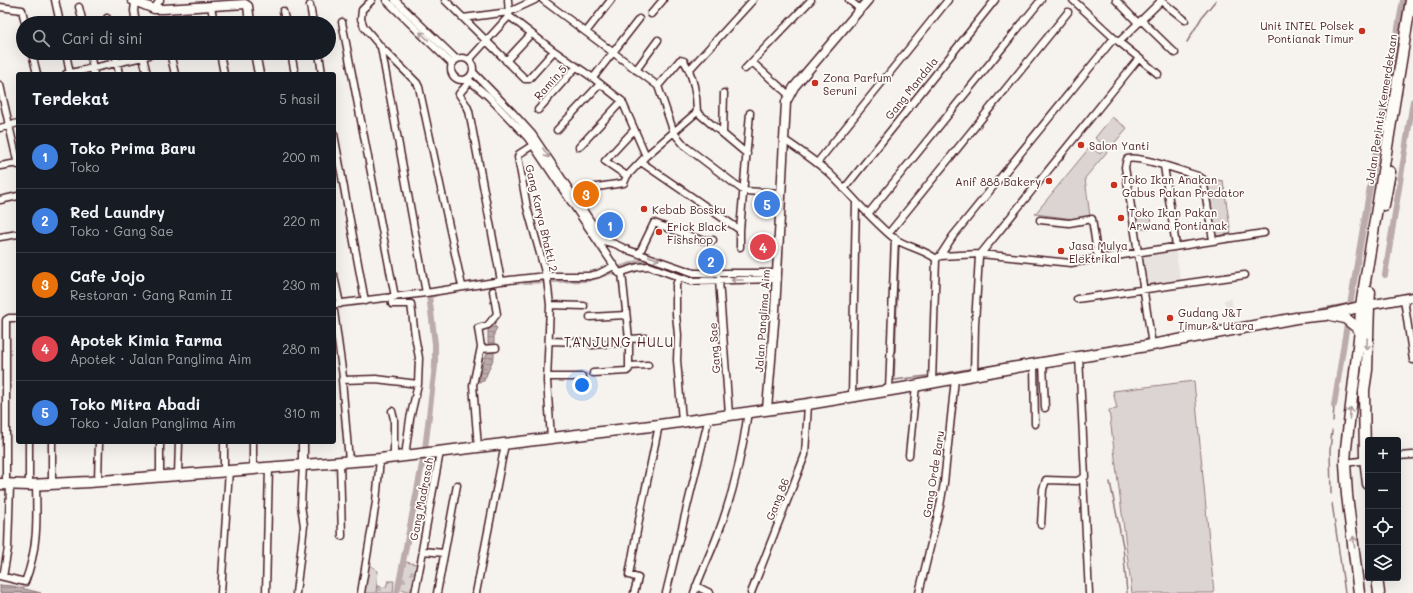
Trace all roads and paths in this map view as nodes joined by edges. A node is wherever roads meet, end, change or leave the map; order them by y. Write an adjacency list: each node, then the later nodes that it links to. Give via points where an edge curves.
1 (54, 0): 35 (street)
2 (160, 0): 28 (street)
3 (372, 0): 53 (street, via 362,10 362,22 366,32)
4 (386, 0): 70 (street, one-way to 4)
5 (395, 0): 70 (street)
6 (445, 0): 42 (street)
7 (508, 0): 32 (street)
8 (535, 0): 32 (street)
9 (544, 0): 48 (street)
10 (611, 0): 48 (street)
11 (663, 0): 33 (street)
12 (753, 0): 76 (street)
13 (811, 0): 72 (street)
14 (848, 0): 29 (street)
15 (868, 0): 29 (street, Jalan Panglima Aim)
16 (948, 0): 116 (street)
17 (995, 0): 121 (street, Gang Mandala)
18 (1042, 0): 128 (street)
19 (1073, 0): 51 (street)
20 (1116, 0): 47 (street)
21 (1411, 0): 130 (main road, Jalan Perintis Kemerdekaan)
22 (133, 1): 28 (street); 37 (street)
23 (1160, 1): 45 (street); 47 (street)
24 (310, 5): 41 (street)
25 (211, 6): 28 (street); 38 (street); 39 (street, via 245,4 248,6)
26 (0, 7): 34 (street, via 22,10)
27 (79, 7): 36 (street)
28 (154, 9)
29 (860, 9): 96 (street, Jalan Panglima Aim)
30 (283, 11): 40 (street)
31 (1068, 12): 133 (street)
32 (509, 14): 42 (street); 49 (street); 52 (street)
33 (651, 14)
34 (23, 16)
35 (58, 16)
36 (81, 16)
37 (135, 16)
38 (213, 16)
39 (249, 16)
40 (284, 16)
41 (312, 16)
42 (463, 18): 52 (street)
43 (639, 19): 55 (street)
44 (1413, 19): 130 (main road, Jalan Perintis Kemerdekaan, via 1387,191)
45 (1185, 20)
46 (342, 22): 158 (street)
47 (1139, 22): 51 (street); 56 (street)
48 (586, 32): 55 (street)
49 (531, 34): 54 (street); 71 (street)
50 (658, 40): 75 (street)
51 (1116, 40): 57 (street); 145 (street)
52 (486, 41): 69 (street); 71 (street)
53 (381, 47): 154 (street, via 417,83); 157 (street)
54 (554, 51): 71 (street, via 529,79 525,79); 74 (street)
55 (612, 53): 75 (street); 90 (street)
56 (1175, 53)
57 (1139, 58): 89 (street); 144 (street)
58 (34, 60): 78 (street)
59 (67, 60): 79 (street)
60 (91, 60): 80 (street)
61 (116, 60): 73 (street)
62 (126, 60): 73 (street)
63 (143, 60): 82 (street)
64 (172, 60): 83 (street)
65 (221, 60): 84 (street)
66 (256, 60): 85 (street)
67 (292, 60): 86 (street)
68 (319, 60): 87 (street)
69 (469, 60): 70 (street, via 463,57); 88 (street)
70 (454, 61): 91 (street, via 450,69 454,77)
71 (506, 61)
72 (752, 62): 77 (street); 96 (street)
73 (117, 63): 80 (street); 81 (street)
74 (576, 67): 90 (street); 98 (street, Ramin 5)
75 (636, 70): 94 (street)
76 (689, 70): 94 (street, via 680,60); 99 (street)
77 (745, 70)
78 (37, 72)
79 (69, 72)
80 (94, 72)
81 (119, 72)
82 (146, 72)
83 (175, 72)
84 (224, 72)
85 (259, 72)
86 (295, 72)
87 (322, 72)
88 (473, 72): 91 (street); 125 (street, one-way to 125, via 532,134)
89 (1158, 74)
90 (593, 78): 92 (street)
91 (469, 80): 109 (street, via 520,128); 153 (street, via 458,94 469,111)
92 (600, 84): 97 (street); 104 (street)
93 (0, 85): 102 (street)
94 (658, 86): 107 (street)
95 (724, 93): 106 (street)
96 (789, 95): 108 (street, Jalan Panglima Aim, via 786,102)
97 (622, 101): 105 (street); 110 (street)
98 (538, 110)
99 (697, 112): 106 (street); 107 (street)
100 (750, 113): 113 (street)
101 (16, 124): 102 (street)
102 (10, 125): 103 (street); 112 (street)
103 (0, 128)
104 (557, 130)
105 (634, 130): 114 (street); 120 (street, via 605,160)
106 (723, 132): 113 (street)
107 (674, 133): 114 (street); 122 (street, via 686,147)
108 (783, 139): 116 (street); 123 (street, Jalan Panglima Aim)
109 (533, 145): 139 (street); 151 (street, Gang Karya Bhakti 2, via 518,157 527,207)
110 (579, 147)
111 (336, 153): 162 (street)
112 (16, 154)
113 (747, 154): 122 (street)
114 (646, 156): 115 (street)
115 (641, 162): 120 (street); 131 (street)
116 (817, 163): 121 (street)
117 (16, 164): 118 (street)
118 (0, 166)
119 (1164, 166): 138 (street, via 1203,179); 140 (street); 142 (street, via 1134,158 1127,159)
120 (627, 176): 125 (street, via 624,183 590,188)
121 (844, 189): 127 (street)
122 (744, 191): 123 (street); 131 (street)
123 (780, 193): 148 (street, Jalan Panglima Aim)
124 (16, 196): 126 (street)
125 (574, 197): 139 (street)
126 (0, 200)
127 (856, 202): 128 (street); 196 (street)
128 (868, 214): 133 (street)
129 (1040, 220): 146 (street, via 1069,223 1092,219)
130 (1378, 224): 166 (main road)
131 (740, 230): 141 (street)
132 (1264, 232): 138 (street)
133 (889, 233): 136 (street)
134 (16, 234): 135 (street)
135 (0, 237)
136 (895, 238): 145 (street); 195 (street)
137 (713, 240): 143 (street, via 701,240 654,223)
138 (1213, 240): 140 (street)
139 (602, 243): 143 (street, via 615,244); 147 (street)
140 (1176, 246): 142 (street)
141 (740, 247)
142 (1138, 252): 146 (street); 155 (street)
143 (639, 254): 148 (street, one-way to 148, via 694,273)
144 (980, 254): 145 (street); 146 (street, via 1071,263); 187 (street, via 976,287)
145 (938, 257): 192 (street)
146 (1098, 259)
147 (617, 269): 150 (street, via 649,266); 151 (street, via 589,276); 167 (street)
148 (776, 276): 152 (street, one-way to 152); 199 (street, Jalan Panglima Aim)
149 (1245, 276): 155 (street)
150 (679, 278): 152 (street, via 690,281); 204 (street, via 676,285 676,314)
151 (547, 280): 153 (street); 164 (street)
152 (719, 280): 202 (street, Gang Sae)
153 (501, 281): 154 (street)
154 (462, 286): 157 (street)
155 (1143, 290): 160 (street); 178 (street)
156 (493, 291): 180 (street, via 497,314 488,325 478,328)
157 (426, 293): 158 (street)
158 (393, 297): 162 (street); 193 (street, via 392,304 411,304 420,358)
159 (1413, 298): 161 (street)
160 (1077, 299)
161 (1404, 299): 166 (street); 182 (street)
162 (366, 301): 163 (street)
163 (337, 304)
164 (550, 305): 165 (street); 174 (street)
165 (584, 306)
166 (1357, 308): 168 (main road); 172 (main road); 207 (main road, one-way to 207, via 1367,370 1364,390)
167 (626, 315): 169 (street); 175 (street)
168 (1326, 315): 172 (main road, via 1345,318); 178 (main road)
169 (590, 317)
170 (16, 318): 237 (street, via 6,320)
171 (336, 326): 191 (street)
172 (1360, 330): 227 (main road, one-way to 172)
173 (646, 338): 175 (street)
174 (549, 341): 176 (street); 188 (street)
175 (629, 341): 177 (street); 185 (street)
176 (581, 342)
177 (592, 345)
178 (1152, 345): 181 (main road)
179 (496, 348): 180 (street)
180 (481, 349): 218 (street, via 473,385)
181 (1079, 356): 183 (main road); 234 (street, via 1085,474)
182 (1413, 360)
183 (1038, 364): 187 (main road); 198 (street); 205 (street)
184 (648, 365): 185 (street)
185 (629, 366): 186 (street, via 627,371)
186 (593, 372)
187 (974, 375): 190 (main road)
188 (547, 377): 189 (street); 208 (street)
189 (583, 377)
190 (955, 379): 192 (main road); 259 (street, Gang Orde Baru, via 944,483)
191 (344, 380): 193 (street, via 376,379); 226 (street)
192 (932, 383): 194 (main road)
193 (418, 384): 222 (street)
194 (916, 386): 195 (main road); 220 (street)
195 (889, 390): 196 (main road)
196 (852, 396): 197 (main road)
197 (808, 407): 199 (main road); 258 (street, Gang 86, via 805,455)
198 (1045, 408)
199 (767, 409): 201 (main road)
200 (392, 411): 222 (street)
201 (748, 412): 202 (main road); 246 (street, via 737,473 716,539)
202 (729, 414): 203 (main road)
203 (709, 417): 204 (main road); 255 (street)
204 (682, 421): 206 (main road)
205 (1035, 424)
206 (659, 425): 208 (main road); 254 (street, via 629,574 638,578)
207 (1366, 437)
208 (550, 438): 217 (main road)
209 (29, 444): 238 (street)
210 (52, 444): 236 (street)
211 (99, 444): 235 (street)
212 (160, 444): 233 (street)
213 (179, 444): 232 (street)
214 (224, 444): 231 (street)
215 (253, 444): 230 (street)
216 (303, 444): 228 (street)
217 (505, 444): 218 (main road); 253 (street)
218 (478, 447): 219 (main road)
219 (440, 452): 222 (main road); 242 (street, Gang Madrasah)
220 (910, 455)
221 (1413, 455): 223 (street)
222 (400, 456): 224 (main road)
223 (1401, 456)
224 (380, 459): 226 (main road); 250 (street, via 376,502)
225 (1365, 460): 227 (street)
226 (344, 462): 228 (main road); 241 (street)
227 (1345, 463): 261 (main road, one-way to 227)
228 (303, 464): 229 (main road); 249 (street, via 301,505 304,526)
229 (269, 467): 230 (main road); 248 (street)
230 (253, 468): 231 (main road)
231 (226, 470): 232 (main road); 247 (street)
232 (178, 475): 233 (main road)
233 (160, 476): 235 (main road)
234 (1083, 478): 240 (street, via 1065,482 1046,480); 260 (street)
235 (98, 481): 236 (main road)
236 (52, 484): 238 (main road)
237 (5, 485): 238 (main road); 244 (street, via 8,548)
238 (32, 485): 244 (street, via 37,533 27,578 25,582)
239 (457, 485): 243 (street)
240 (1041, 525)
241 (342, 536)
242 (423, 552): 243 (street, Gang Madrasah); 251 (street)
243 (444, 553): 252 (street)
244 (1, 576)
245 (1377, 581): 262 (main road)
246 (696, 586): 256 (street); 257 (street)
247 (221, 593)
248 (266, 593)
249 (296, 593)
250 (361, 593)
251 (415, 593)
252 (437, 593)
253 (476, 593)
254 (634, 593)
255 (666, 593)
256 (694, 593)
257 (710, 593)
258 (751, 593)
259 (919, 593)
260 (1089, 593)
261 (1359, 593)
262 (1379, 593)

